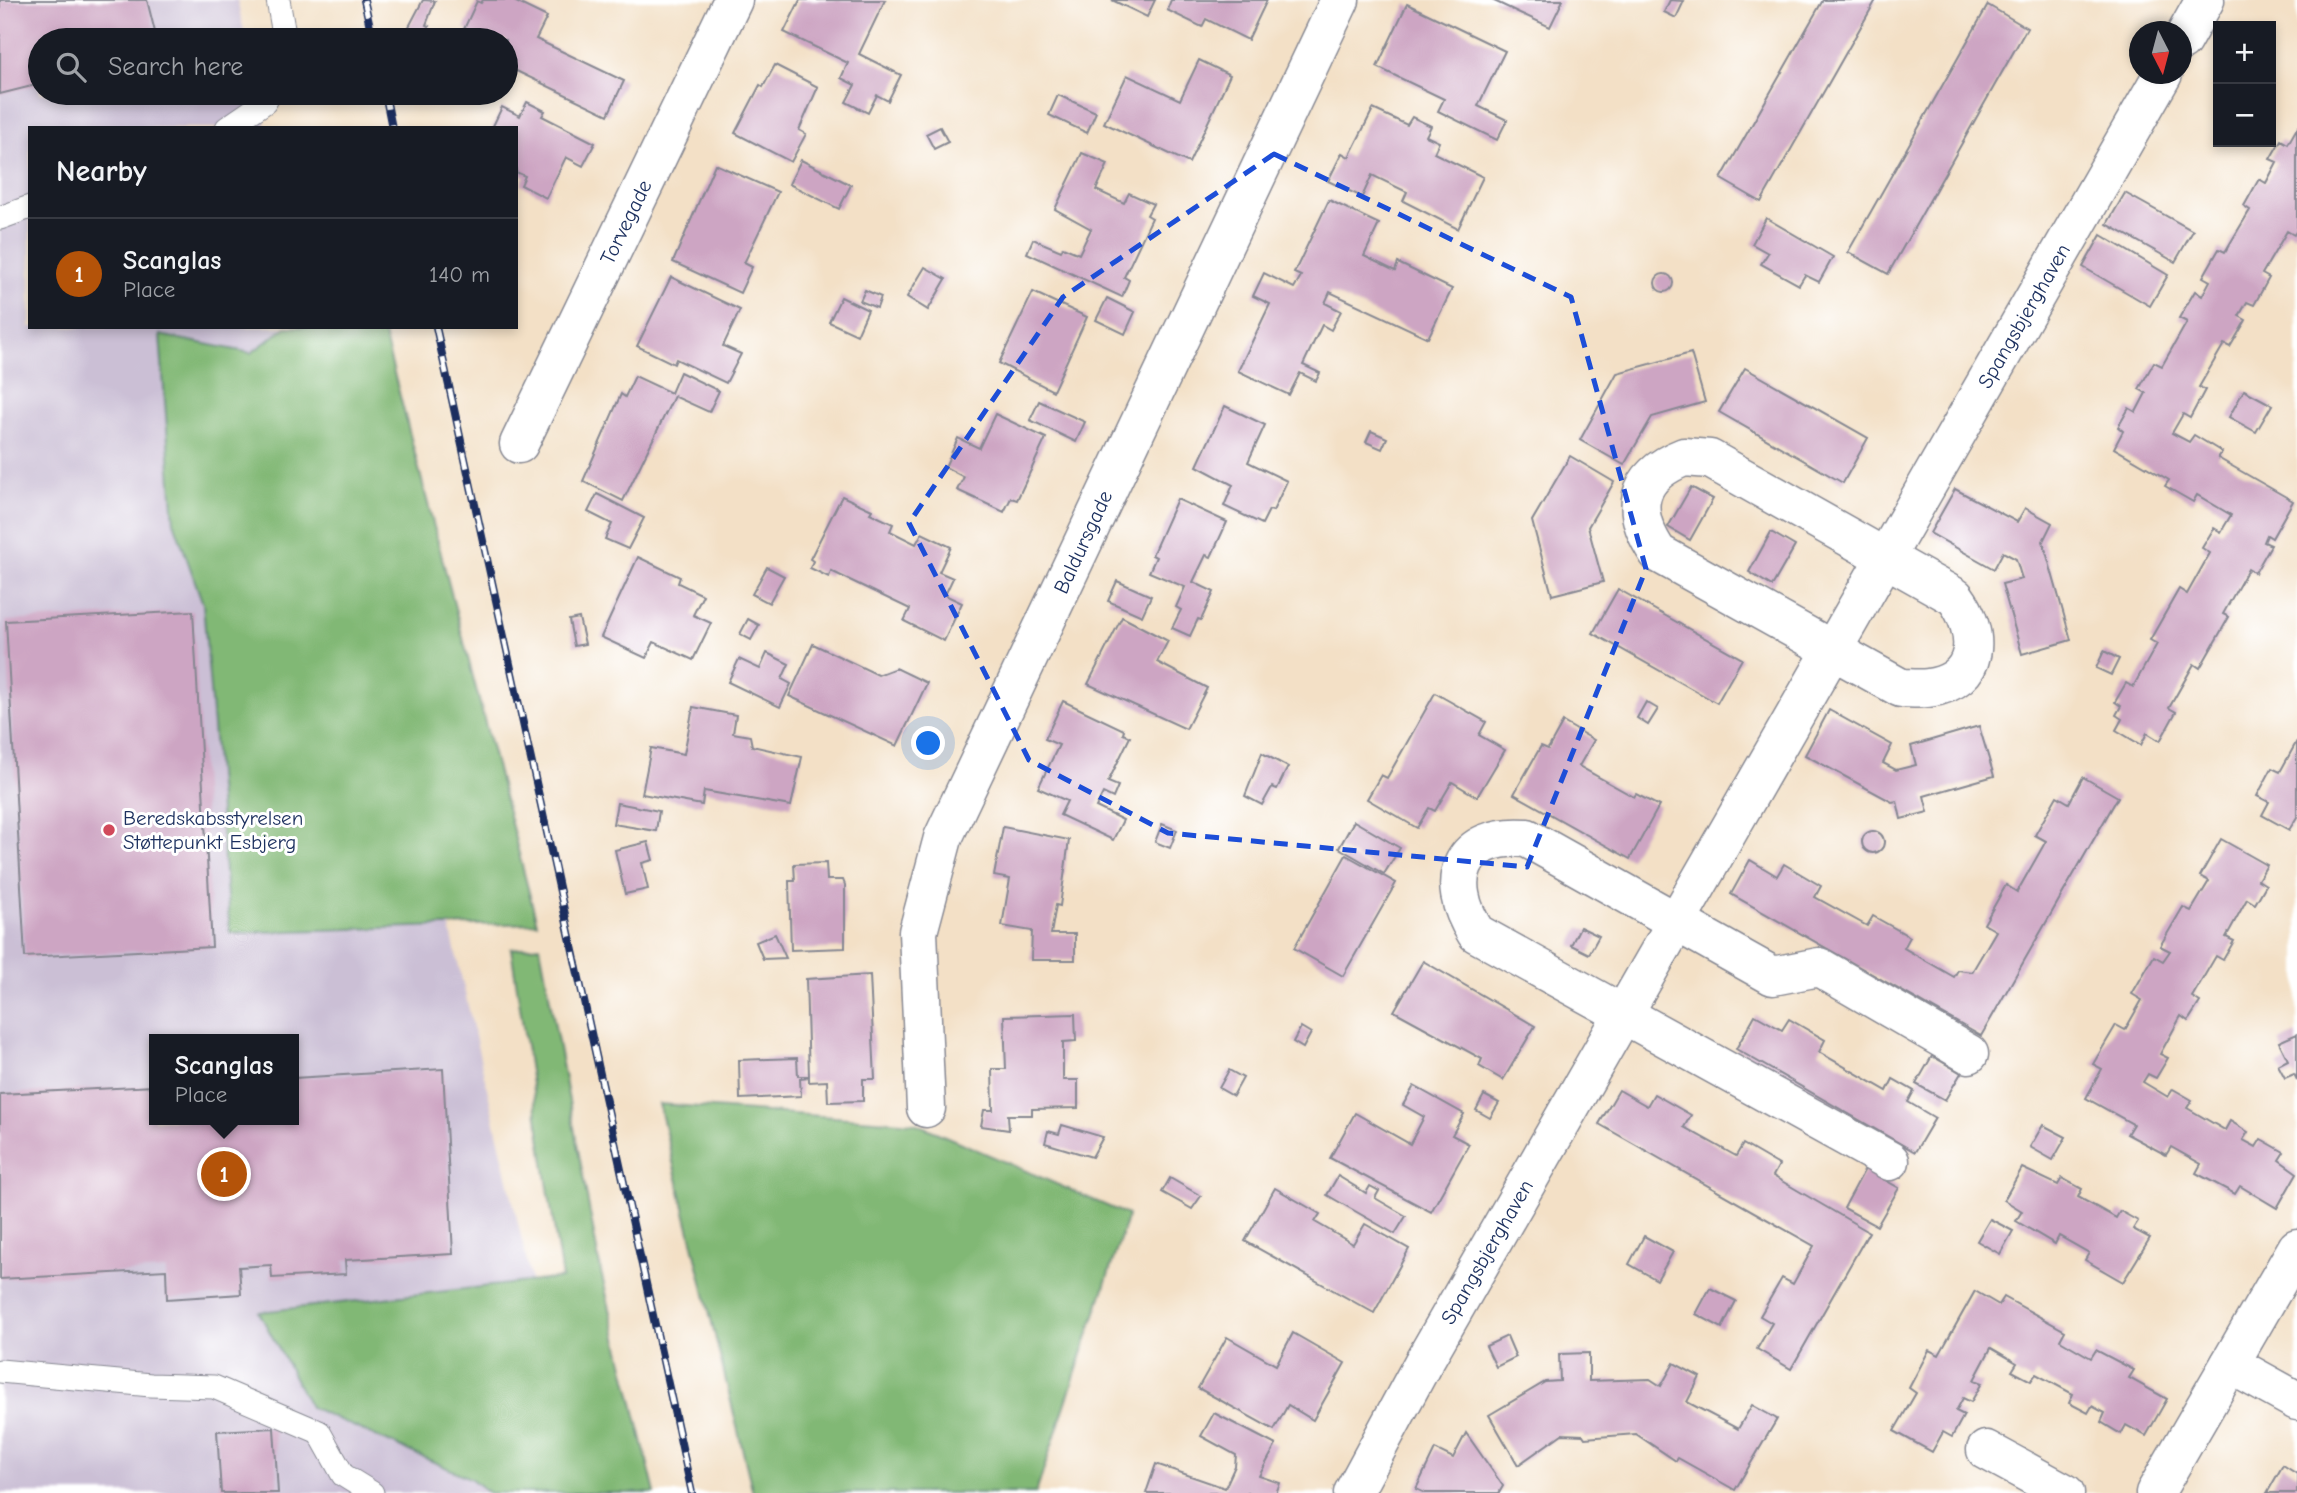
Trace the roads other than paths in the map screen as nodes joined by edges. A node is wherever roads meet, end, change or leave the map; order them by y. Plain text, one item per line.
1 (278, 0) edge
2 (733, 0) edge
3 (1340, 0) edge
4 (2205, 0) edge
5 (2192, 23) edge
6 (283, 28) edge
7 (2157, 84) edge
8 (261, 105) edge
9 (230, 126) edge
10 (28, 208) edge
11 (0, 218) edge
12 (519, 444) dead end
13 (1885, 558) junction
14 (1832, 650) junction
15 (1676, 922) junction
16 (1624, 1014) junction
17 (1969, 1054) dead end
18 (926, 1108) dead end
19 (1890, 1161) dead end
20 (2291, 1271) edge
21 (2230, 1363) junction
22 (0, 1371) edge
23 (2297, 1401) edge
24 (1986, 1450) dead end
25 (372, 1493) edge
26 (1353, 1493) edge
27 (2066, 1493) edge
28 (2155, 1493) edge

1 - 6 lane
2 - 12 street, Torvegade
3 - 18 street, Baldursgade
4 - 5 street
7 - 13 street, Spangsbjerghaven
8 - 9 lane
10 - 11 lane
13 - 14 street, Spangsbjerghaven
13 - 14 street
13 - 14 street
14 - 15 street, Spangsbjerghaven
15 - 16 street, Spangsbjerghaven
15 - 16 street
15 - 17 street
16 - 19 street
16 - 26 street, Spangsbjerghaven
20 - 21 street
21 - 23 street
21 - 28 street
22 - 25 lane
24 - 27 street

